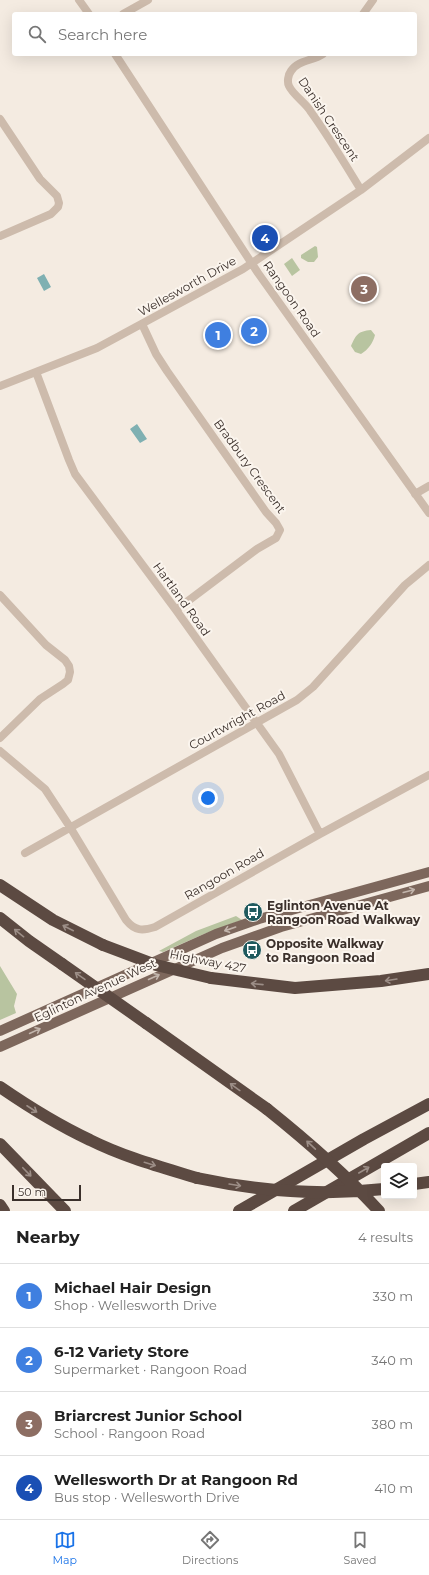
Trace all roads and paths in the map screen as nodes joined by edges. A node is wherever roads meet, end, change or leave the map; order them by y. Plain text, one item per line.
1 (79, 0) edge
2 (148, 0) edge
3 (373, 0) edge
4 (88, 12) edge
5 (127, 12) edge
6 (364, 12) edge
7 (117, 56) edge
8 (320, 56) edge
9 (0, 119) edge
10 (429, 138) edge
11 (361, 190) junction
12 (0, 236) edge
13 (251, 263) junction
14 (142, 324) junction
15 (36, 372) junction
16 (0, 386) edge
17 (429, 486) edge
18 (415, 494) junction
19 (429, 513) edge
20 (429, 565) edge
21 (0, 595) edge
22 (176, 610) junction
23 (256, 724) junction
24 (0, 738) edge
25 (0, 751) edge
26 (429, 775) edge
27 (70, 827) junction
28 (320, 834) junction
29 (25, 853) dead end
30 (429, 872) edge
31 (0, 886) edge
32 (429, 886) edge
33 (0, 918) edge
34 (429, 974) edge
35 (0, 1031) edge
36 (0, 1047) edge
37 (0, 1087) edge
38 (429, 1098) edge
39 (429, 1104) edge
40 (429, 1133) edge
41 (364, 1139) junction
42 (0, 1144) edge
43 (381, 1189) edge
44 (0, 1205) edge
45 (4, 1211) edge
46 (65, 1211) edge
47 (239, 1211) edge
48 (294, 1211) edge
49 (379, 1211) edge

1 - 4 street
2 - 5 street
3 - 6 street
7 - 13 street, Rangoon Road
8 - 11 street, Danish Crescent
9 - 12 street
10 - 11 street, Wellesworth Drive
11 - 13 street, Wellesworth Drive
13 - 14 street, Wellesworth Drive
13 - 18 street, Rangoon Road
14 - 15 street, Wellesworth Drive
14 - 22 street, Bradbury Crescent
15 - 16 street, Wellesworth Drive
15 - 22 street, Hartland Road
17 - 18 street
18 - 19 street, Rangoon Road
20 - 23 street, Courtwright Road
21 - 24 street
22 - 23 street, Hartland Road
23 - 27 street, Courtwright Road
23 - 28 street, Hartland Road
25 - 27 street, Rangoon Road
26 - 28 street, Rangoon Road
27 - 28 street, Rangoon Road
27 - 29 street, Courtwright Road
30 -> 35 main road, Eglinton Avenue West
34 -> 31 highway, Highway 427, bridge
36 -> 32 main road, Eglinton Avenue West
49 -> 33 highway, bridge
37 -> 43 highway, bridge
38 - 41 highway
39 - 41 highway
48 -> 40 highway
41 - 47 highway
42 -> 46 highway
44 - 45 highway

